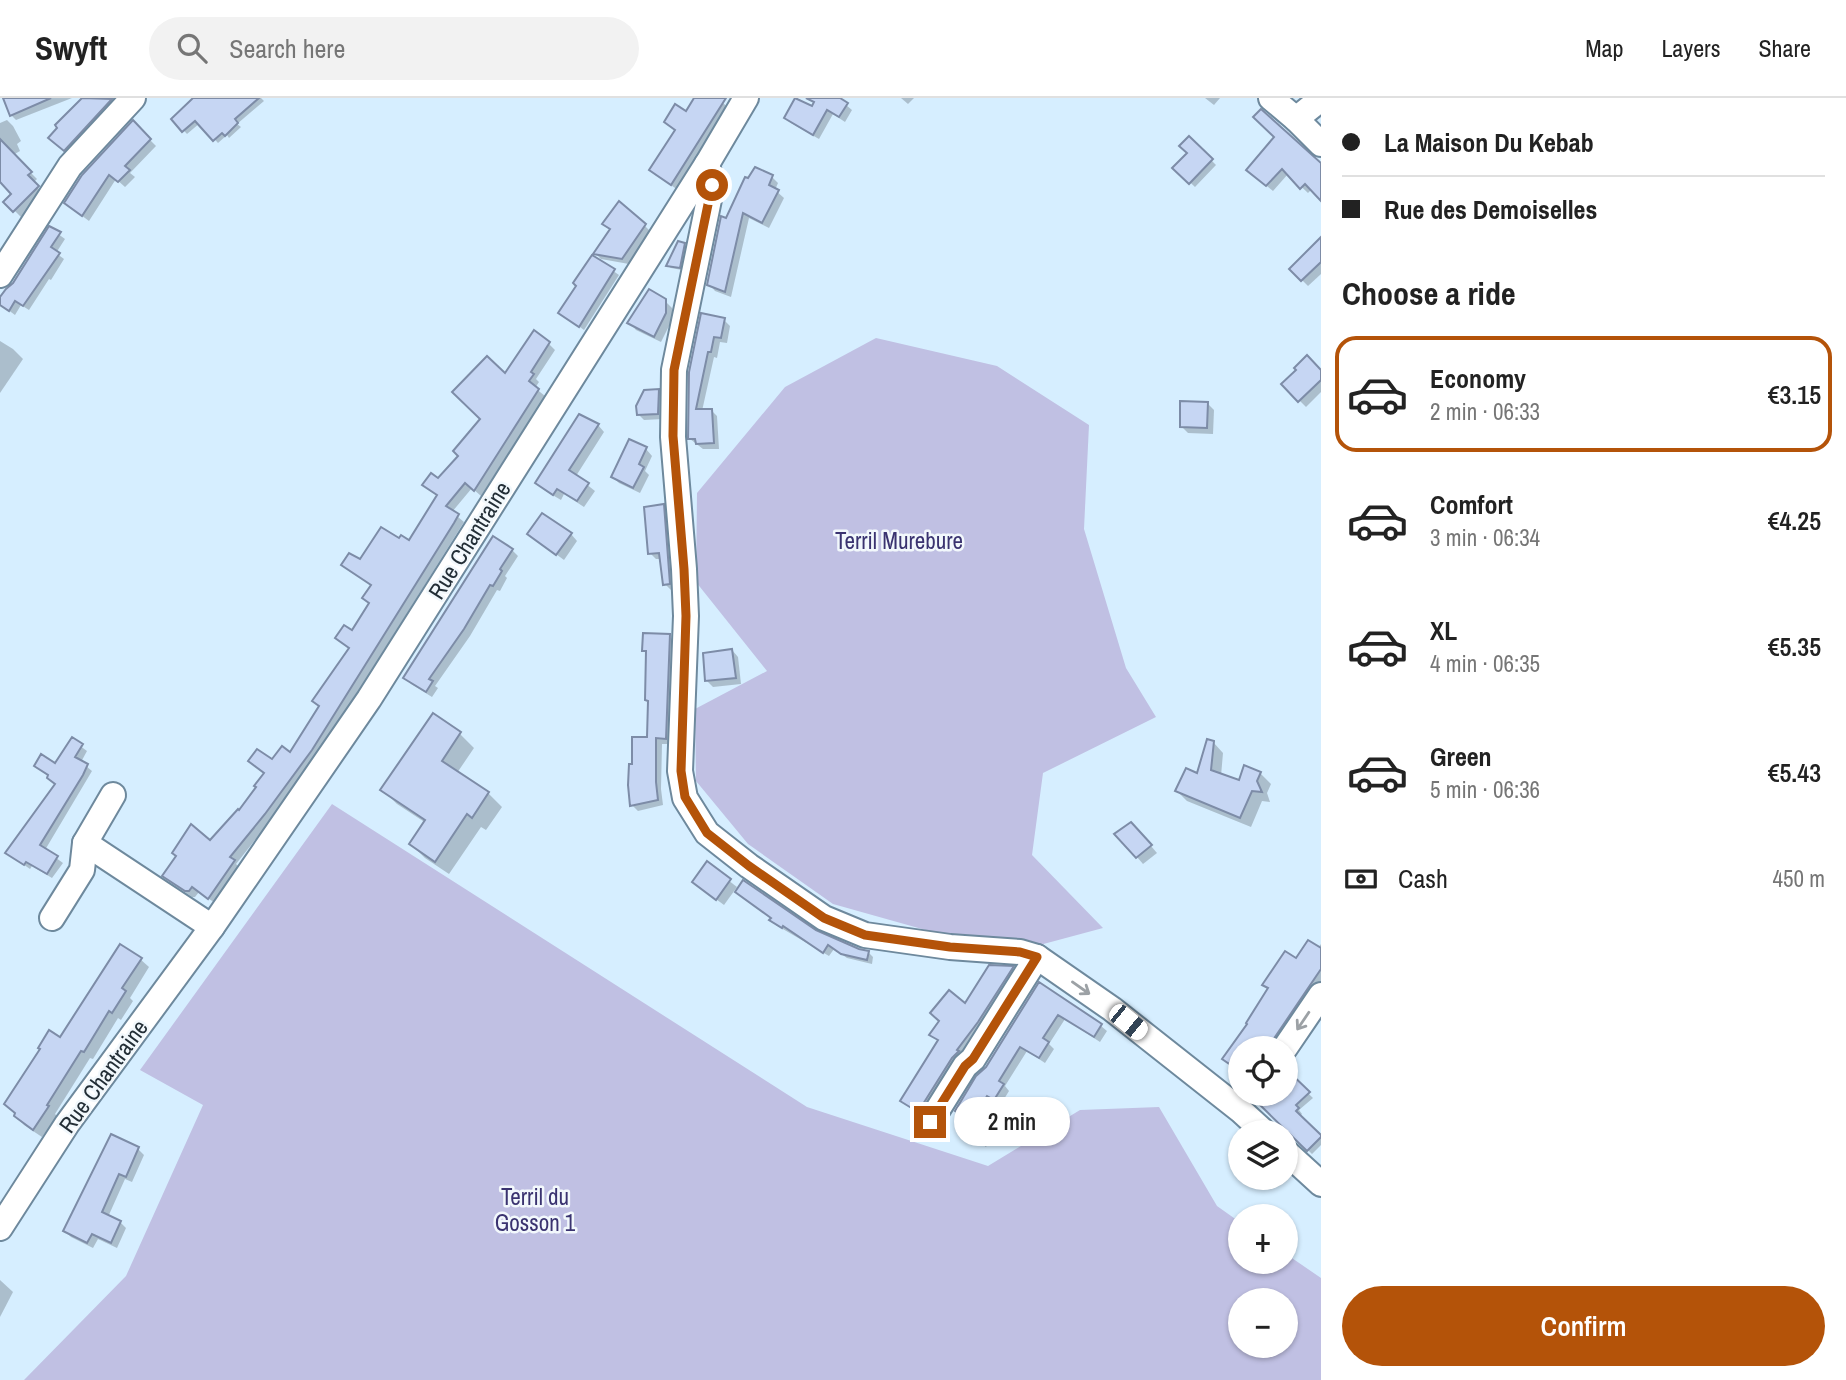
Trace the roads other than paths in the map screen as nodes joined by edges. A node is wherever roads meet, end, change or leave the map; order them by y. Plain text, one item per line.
1 (133, 98) edge
2 (746, 98) edge
3 (1271, 98) edge
4 (1321, 99) edge
5 (1296, 119) junction
6 (1321, 144) edge
7 (712, 155) junction
8 (0, 275) edge
9 (113, 795) dead end
10 (85, 843) junction
11 (52, 918) dead end
12 (212, 927) junction
13 (1037, 957) junction
14 (1321, 995) edge
15 (1293, 1036) edge
16 (1228, 1089) edge
17 (930, 1122) dead end
18 (1298, 1163) edge
19 (1321, 1184) edge
20 (0, 1228) edge

1 - 8 street
2 - 7 street, Rue Chantraine
3 - 5 street
4 - 5 street
5 - 6 street
7 - 12 street, Rue Chantraine
7 - 13 street
9 - 10 street
10 - 11 street
10 - 12 street
12 - 20 street, Rue Chantraine
13 -> 16 street
13 - 17 street
14 -> 15 street
18 - 19 street

